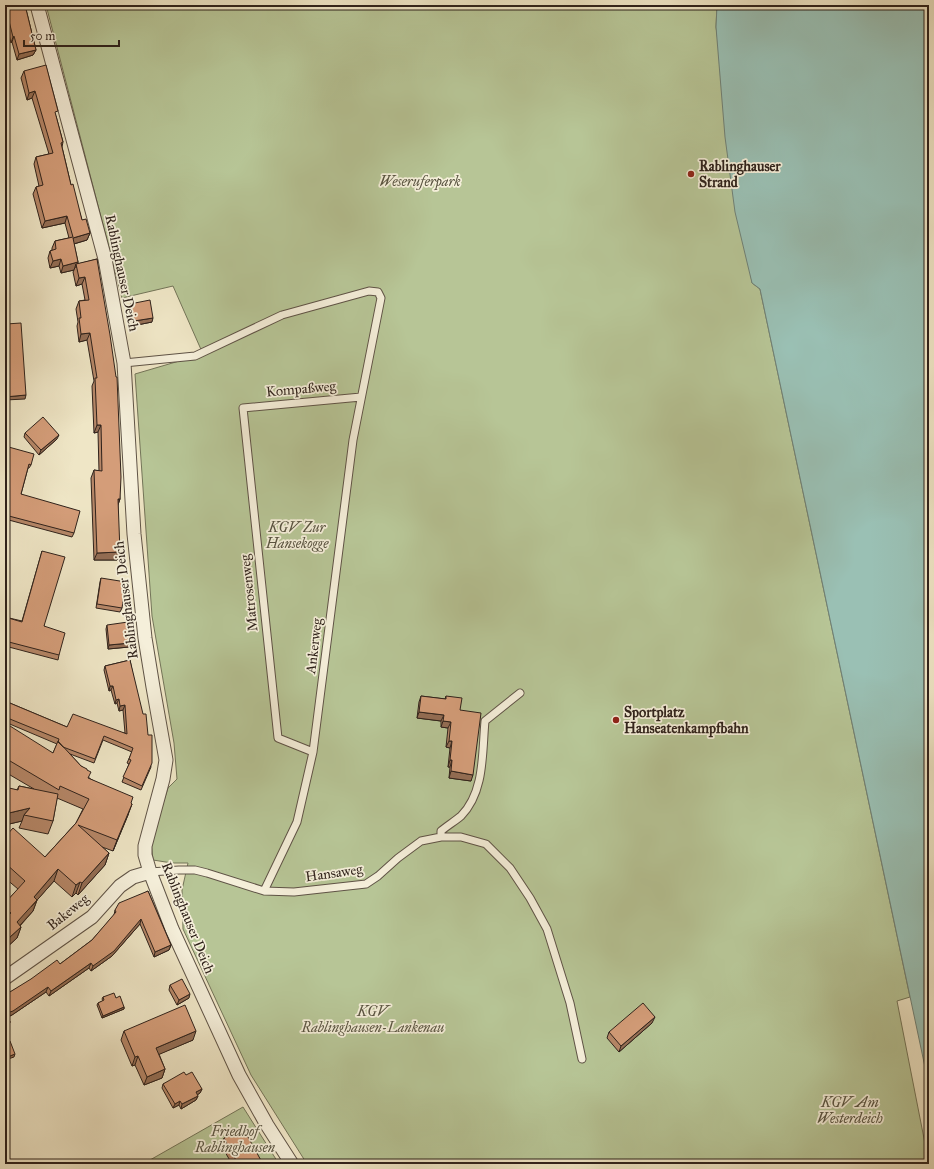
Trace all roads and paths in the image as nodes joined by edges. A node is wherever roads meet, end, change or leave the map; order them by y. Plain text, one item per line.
1 (37, 5) edge
2 (124, 364) junction
3 (361, 397) junction
4 (243, 408) joint
5 (520, 693) dead end
6 (313, 752) junction
7 (441, 837) junction
8 (150, 872) junction
9 (264, 891) junction
10 (5, 978) edge
11 (582, 1059) dead end
12 (292, 1164) edge

1 - 2 street, Rablinghauser Deich
2 - 3 lane, Ankerweg
2 - 8 street, Rablinghauser Deich
3 - 4 lane, Kompaßweg
3 - 6 lane, Ankerweg
4 - 6 lane, Matrosenweg
5 - 7 lane
6 - 9 lane, Ankerweg
7 - 9 lane, Hansaweg
7 - 11 lane, Hansaweg
8 - 9 lane, Hansaweg
8 - 10 street, Bakeweg
8 - 12 street, Rablinghauser Deich

